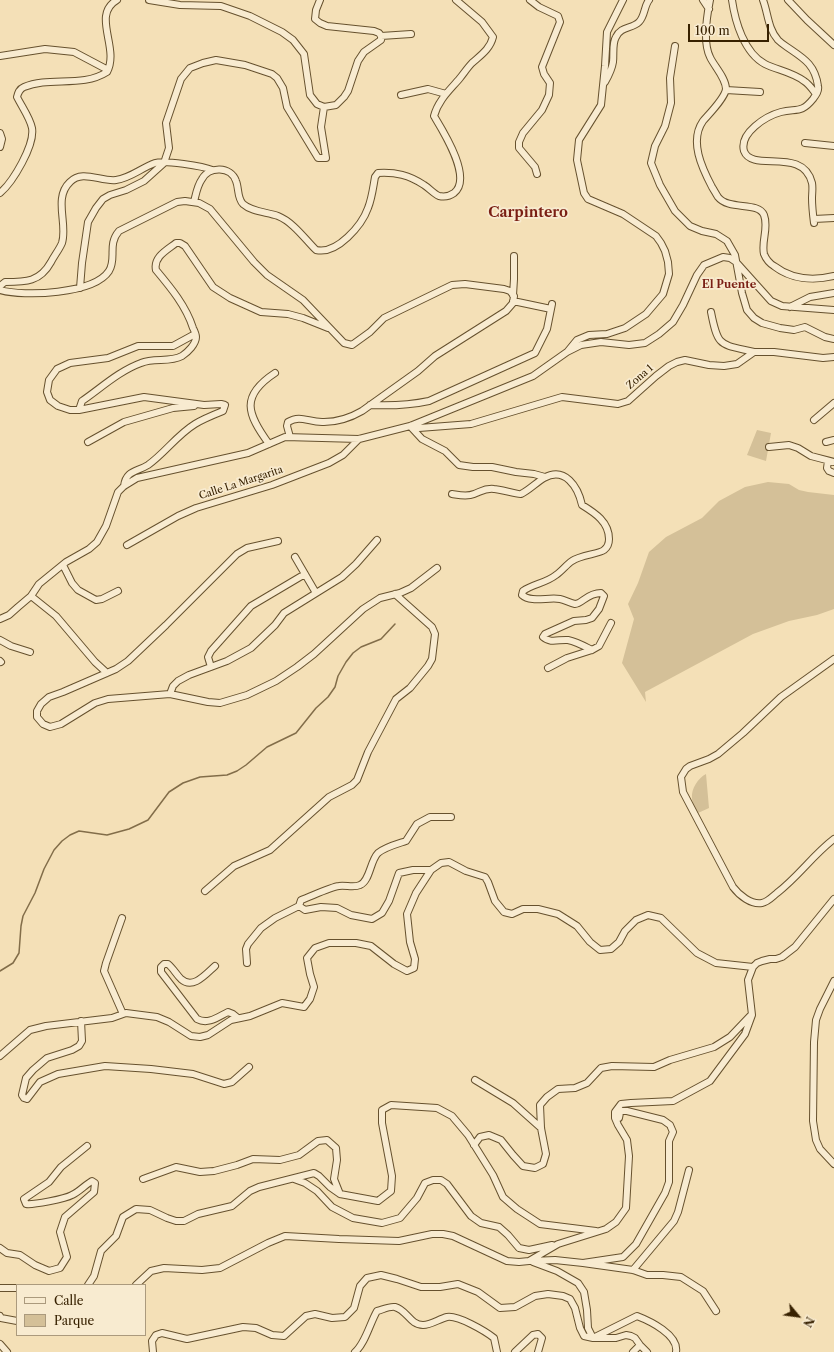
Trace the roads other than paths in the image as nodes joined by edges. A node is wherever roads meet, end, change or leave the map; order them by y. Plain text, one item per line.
1 (117, 0) edge
2 (149, 0) edge
3 (320, 0) edge
4 (456, 0) edge
5 (530, 0) edge
6 (623, 0) edge
7 (649, 0) edge
8 (703, 0) edge
9 (710, 0) edge
10 (732, 0) edge
11 (763, 0) edge
12 (788, 0) edge
13 (709, 10) junction
14 (411, 34) dead end
15 (381, 36) junction
16 (834, 45) edge
17 (675, 46) dead end
18 (0, 56) edge
19 (108, 70) junction
20 (603, 85) junction
21 (726, 90) junction
22 (760, 92) dead end
23 (446, 94) junction
24 (816, 94) junction
25 (401, 95) dead end
26 (324, 108) junction
27 (0, 133) edge
28 (804, 143) dead end
29 (834, 146) edge
30 (0, 147) edge
31 (164, 163) junction
32 (212, 170) junction
33 (537, 174) dead end
34 (0, 193) edge
35 (194, 202) junction
36 (834, 218) edge
37 (514, 256) dead end
38 (736, 262) junction
39 (834, 276) edge
40 (0, 286) edge
41 (80, 288) junction
42 (0, 290) edge
43 (834, 293) edge
44 (513, 298) junction
45 (790, 307) junction
46 (834, 310) edge
47 (711, 312) dead end
48 (329, 328) junction
49 (196, 334) junction
50 (834, 339) edge
51 (567, 352) junction
52 (754, 352) junction
53 (834, 357) edge
54 (275, 373) dead end
55 (834, 404) edge
56 (204, 405) junction
57 (370, 405) junction
58 (79, 410) junction
59 (814, 420) dead end
60 (410, 426) junction
61 (290, 437) junction
62 (359, 439) junction
63 (834, 440) edge
64 (88, 442) dead end
65 (826, 442) dead end
66 (269, 444) junction
67 (769, 447) dead end
68 (831, 462) edge
69 (834, 473) edge
70 (545, 477) junction
71 (124, 486) junction
72 (452, 494) dead end
73 (377, 540) dead end
74 (278, 541) dead end
75 (127, 545) dead end
76 (295, 557) dead end
77 (63, 565) junction
78 (437, 568) dead end
79 (305, 574) junction
80 (118, 591) dead end
81 (316, 593) junction
82 (395, 594) junction
83 (31, 596) junction
84 (0, 619) edge
85 (611, 624) dead end
86 (0, 640) edge
87 (592, 650) junction
88 (30, 652) dead end
89 (834, 659) edge
90 (211, 667) junction
91 (548, 668) dead end
92 (107, 673) junction
93 (170, 694) junction
94 (451, 818) dead end
95 (834, 840) edge
96 (431, 870) junction
97 (205, 891) dead end
98 (834, 898) edge
99 (299, 906) junction
100 (122, 918) dead end
101 (247, 963) dead end
102 (216, 966) dead end
103 (753, 967) junction
104 (834, 981) edge
105 (123, 1014) junction
106 (752, 1015) junction
107 (238, 1018) junction
108 (81, 1021) junction
109 (0, 1056) edge
110 (249, 1067) dead end
111 (475, 1080) dead end
112 (619, 1118) dead end
113 (541, 1128) junction
114 (474, 1145) junction
115 (88, 1146) dead end
116 (834, 1164) edge
117 (689, 1170) dead end
118 (294, 1179) junction
119 (143, 1180) dead end
120 (340, 1194) junction
121 (598, 1231) junction
122 (558, 1244) junction
123 (0, 1248) edge
124 (530, 1261) junction
125 (583, 1263) junction
126 (633, 1270) junction
127 (89, 1284) edge
128 (137, 1284) edge
129 (0, 1288) edge
130 (16, 1288) edge
131 (716, 1312) dead end
132 (0, 1319) edge
133 (16, 1321) edge
134 (594, 1338) junction
135 (0, 1344) edge
136 (640, 1345) junction
137 (7, 1352) edge
138 (153, 1352) edge
139 (355, 1352) edge
140 (497, 1352) edge
141 (515, 1352) edge
142 (538, 1352) edge
143 (633, 1352) edge
144 (647, 1352) edge
145 (676, 1352) edge

1 - 19 street
2 - 26 street
3 - 15 street
4 - 23 street
5 - 33 street
6 - 20 street
7 - 20 street
8 - 13 street
9 - 13 street
10 - 24 street
11 - 24 street
12 - 16 street
13 - 21 street
14 - 15 street
15 - 26 street
17 - 38 street
18 - 19 street
19 - 34 street
20 - 51 street
21 - 22 street
21 - 39 street
23 - 25 street
23 - 32 street
24 - 36 street
26 - 31 street
27 - 30 street
28 - 29 street
31 - 32 street
31 - 40 street
31 - 41 street
32 - 35 street
35 - 41 street
35 - 48 street
37 - 44 street
38 - 45 street
38 - 50 street
38 - 51 street
41 - 42 street
43 - 45 street
44 - 48 street
44 - 57 street
44 - 57 street
45 - 46 street
47 - 52 street
48 - 49 street
49 - 58 street
49 - 58 street
51 - 60 street
52 - 53 street
52 - 60 street, Zona 1
54 - 66 street
55 - 59 street
56 - 58 street
56 - 64 street
56 - 71 street
57 - 61 street
60 - 62 street
60 - 70 street
61 - 62 street
61 - 66 street
62 - 75 street, Calle La Margarita
63 - 65 street
66 - 71 street
67 - 68 street
68 - 69 street
70 - 72 street
70 - 87 street
71 - 77 street
73 - 81 street
74 - 92 street
76 - 79 street
77 - 80 street
77 - 83 street
78 - 82 street
79 - 81 street
79 - 90 street
81 - 90 street
82 - 93 street
82 - 97 street
83 - 84 street
83 - 92 street
85 - 87 street
86 - 88 street
87 - 91 street
89 - 95 street
90 - 93 street
92 - 93 street
94 - 99 street
96 - 99 street
96 - 103 street
96 - 107 street
98 - 103 street
99 - 101 street
100 - 105 street
102 - 107 street
103 - 106 street
104 - 116 street
105 - 107 street
105 - 108 street
106 - 113 street
106 - 121 street
108 - 109 street
108 - 110 street
111 - 113 street
112 - 125 street
113 - 114 street
114 - 120 street
114 - 121 street
115 - 123 street
117 - 126 street
118 - 120 street
118 - 122 street
118 - 127 street
119 - 120 street
121 - 122 street
122 - 124 street
124 - 125 street
124 - 128 street
124 - 134 street
125 - 126 street
126 - 131 street
129 - 130 street
132 - 133 street
134 - 136 street
134 - 138 street
134 - 145 street
135 - 137 street
136 - 143 street
136 - 144 street
139 - 140 street
141 - 142 street

